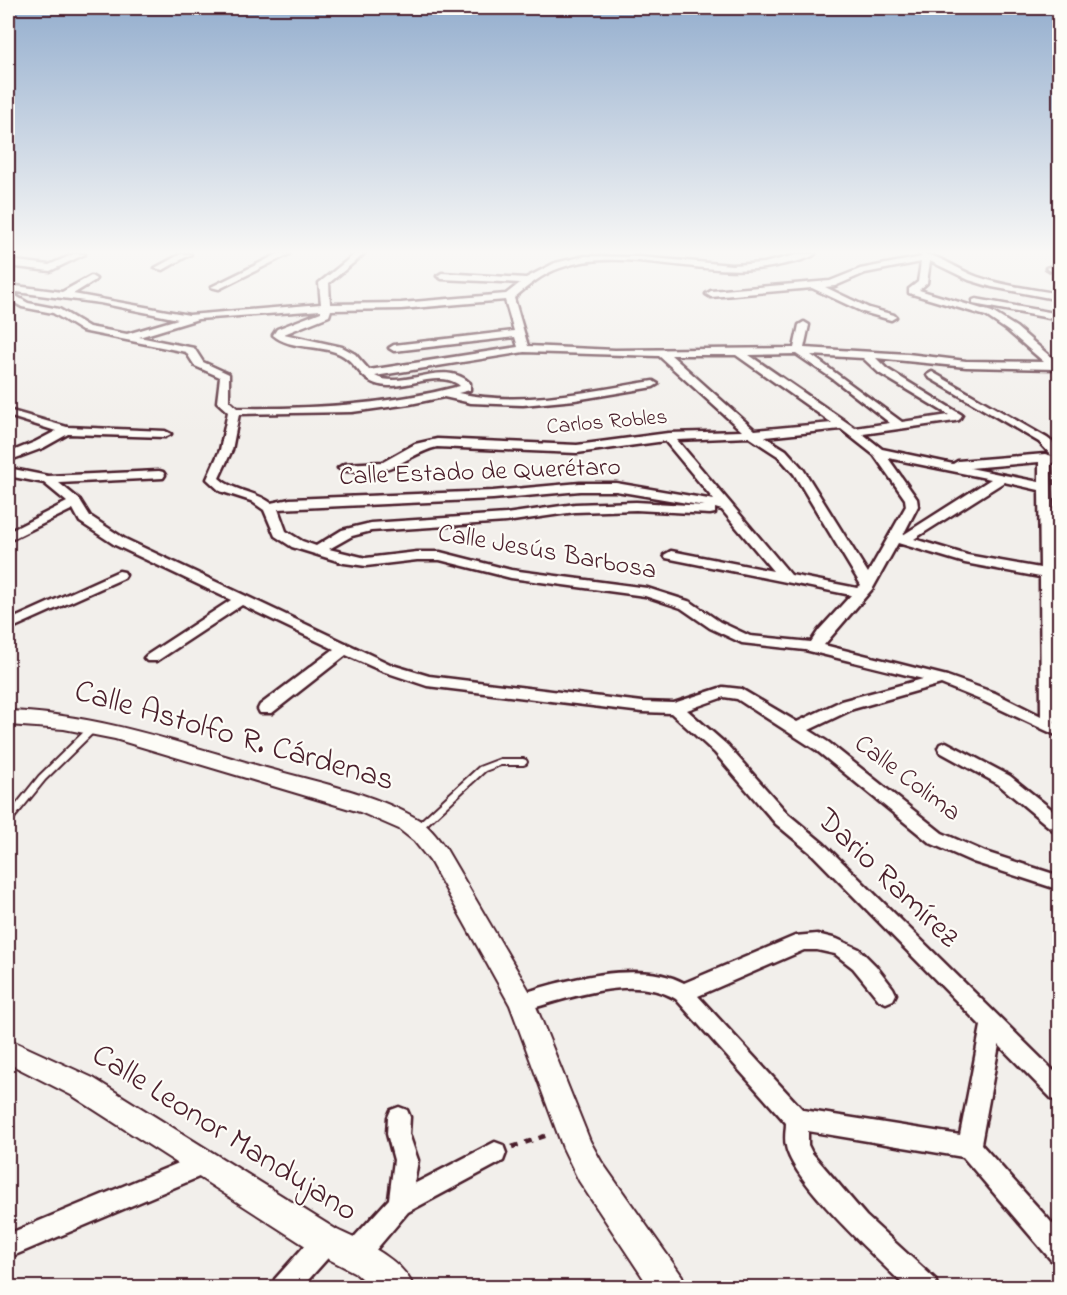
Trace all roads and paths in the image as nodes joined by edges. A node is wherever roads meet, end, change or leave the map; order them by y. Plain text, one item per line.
1 (62, 314) edge
2 (169, 314) edge
3 (233, 314) edge
4 (325, 314) edge
5 (515, 314) edge
6 (882, 314) edge
7 (990, 314) edge
8 (891, 317) dead end
9 (188, 318) junction
10 (804, 325) dead end
11 (521, 333) junction
12 (131, 336) junction
13 (394, 348) dead end
14 (524, 349) junction
15 (738, 351) junction
16 (798, 351) junction
17 (661, 352) junction
18 (866, 355) junction
19 (1055, 366) edge
20 (365, 374) junction
21 (932, 375) dead end
22 (653, 384) dead end
23 (445, 394) junction
24 (234, 411) junction
25 (8, 413) edge
26 (842, 424) junction
27 (898, 424) junction
28 (66, 430) junction
29 (853, 432) junction
30 (165, 434) dead end
31 (752, 434) junction
32 (668, 437) junction
33 (878, 452) junction
34 (8, 457) edge
35 (1055, 460) edge
36 (940, 466) junction
37 (344, 468) dead end
38 (8, 472) edge
39 (159, 476) dead end
40 (1000, 479) junction
41 (48, 480) junction
42 (1045, 487) junction
43 (75, 503) junction
44 (269, 507) junction
45 (730, 510) junction
46 (8, 537) edge
47 (898, 539) junction
48 (318, 550) junction
49 (671, 555) dead end
50 (119, 575) dead end
51 (1053, 575) edge
52 (786, 578) junction
53 (864, 589) junction
54 (240, 600) junction
55 (8, 626) edge
56 (815, 647) junction
57 (344, 648) junction
58 (152, 658) dead end
59 (942, 679) junction
60 (675, 708) junction
61 (266, 709) dead end
62 (8, 718) edge
63 (1051, 718) edge
64 (95, 726) junction
65 (796, 729) junction
66 (1059, 732) edge
67 (946, 748) dead end
68 (523, 762) dead end
69 (8, 820) edge
70 (1059, 826) edge
71 (415, 830) junction
72 (1059, 883) edge
73 (683, 993) junction
74 (886, 994) dead end
75 (522, 1002) junction
76 (992, 1024) junction
77 (8, 1051) edge
78 (1059, 1092) edge
79 (399, 1117) dead end
80 (797, 1119) junction
81 (570, 1129) junction
82 (969, 1147) junction
83 (495, 1153) joint
84 (205, 1163) junction
85 (400, 1203) junction
86 (327, 1241) junction
87 (8, 1246) edge
88 (1059, 1251) edge
89 (354, 1256) junction
90 (284, 1287) edge
91 (398, 1287) edge
92 (670, 1287) edge
93 (926, 1287) edge

1 - 12 street
2 - 9 street
3 - 9 street
4 - 20 street
5 - 11 street
6 - 8 street
7 - 19 street
9 - 12 street
10 - 16 street
11 - 13 street
11 - 14 street
12 - 24 street
14 - 17 street
14 - 20 street
15 - 16 street
15 - 17 street
15 - 26 street
16 - 18 street
16 - 27 street
17 - 31 street
18 - 19 street
18 - 27 street
20 - 23 street
21 - 35 street
22 - 23 street, Carlos Robles
23 - 24 street
24 - 44 street
25 - 28 street
26 - 29 street
26 - 31 street, Carlos Robles
27 - 29 street
28 - 30 street
28 - 34 street
29 - 33 street
31 - 32 street, Carlos Robles
31 - 53 street
32 - 37 street, Carlos Robles
32 - 45 street
33 - 36 street
33 - 47 street
35 - 36 street
35 - 42 street
36 - 40 street
38 - 41 street
39 - 41 street
40 - 42 street
40 - 47 street
41 - 43 street, Calle Colima
42 - 51 street
43 - 46 street
43 - 54 street, Calle Colima
44 - 45 street, Calle Estado de Querétaro
44 - 48 street, Calle Jesús Barbosa
45 - 48 street
45 - 52 street
47 - 51 street
47 - 53 street
48 - 56 street, Calle Jesús Barbosa
49 - 52 street
50 - 55 street
51 - 63 street
52 - 53 street
53 - 56 street
54 - 57 street, Calle Colima
54 - 58 street
56 - 59 street, Calle Jesús Barbosa
57 - 60 street, Calle Colima
57 - 61 street
59 - 63 street, Calle Jesús Barbosa
59 - 65 street
60 - 65 street, Calle Colima
60 - 76 street, Dario Ramírez
62 - 64 street, Calle Astolfo R. Cárdenas
63 - 66 street, Calle Jesús Barbosa
64 - 69 lane
64 - 71 street, Calle Astolfo R. Cárdenas
65 - 72 street, Calle Colima
67 - 70 street
68 - 71 lane
71 - 75 street, Calle Astolfo R. Cárdenas
73 - 74 street
73 - 75 street
73 - 80 street
75 - 81 street, Calle Astolfo R. Cárdenas
76 - 78 street, Dario Ramírez
76 - 82 street
77 - 84 street, Calle Leonor Mandujano
79 - 85 street
80 - 82 street
80 - 93 street
81 - 83 path
81 - 92 street, Calle Astolfo R. Cárdenas
82 - 88 street
83 - 85 street
84 - 86 street, Calle Leonor Mandujano
84 - 87 street
85 - 89 street
86 - 89 street, Calle Leonor Mandujano
86 - 90 street
89 - 91 street, Calle Leonor Mandujano

